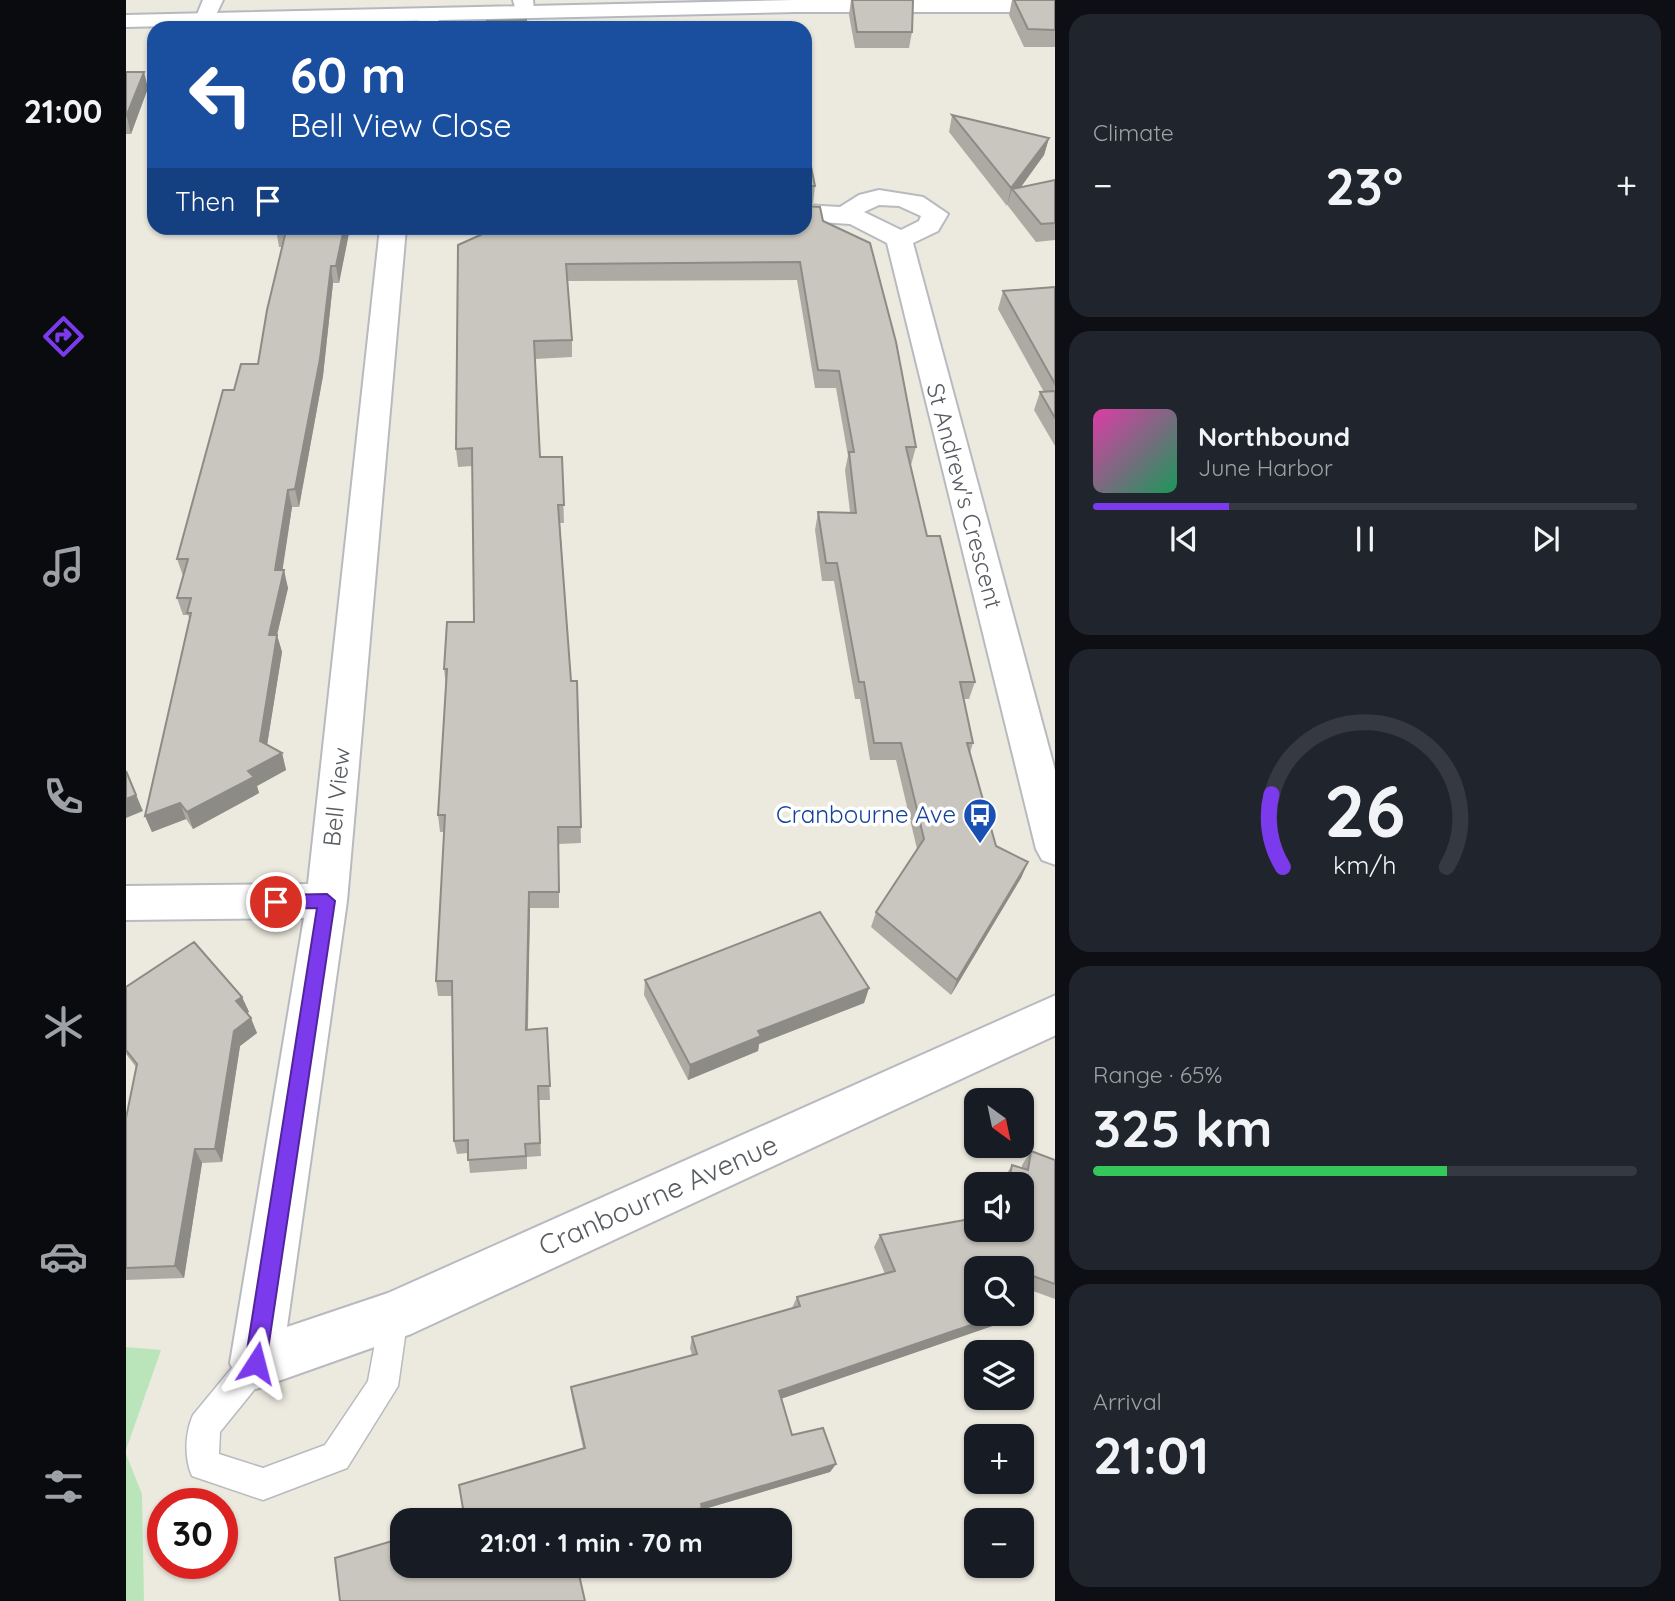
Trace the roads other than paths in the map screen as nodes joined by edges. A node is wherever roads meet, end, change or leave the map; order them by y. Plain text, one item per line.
1 (796, 3) edge
2 (980, 3) edge
3 (523, 5) edge
4 (1055, 6) edge
5 (209, 9) edge
6 (126, 20) edge
7 (428, 21) edge
8 (812, 213) edge
9 (848, 213) junction
10 (392, 235) edge
11 (899, 240) junction
12 (1055, 849) edge
13 (327, 901) junction
14 (126, 903) edge
15 (1055, 1014) edge
16 (393, 1315) junction
17 (256, 1363) junction

1 - 2 street
1 - 3 street
2 - 4 street
3 - 7 street
5 - 6 street
5 - 7 street
8 - 9 street
9 - 11 street
9 - 11 street
10 - 13 street, Bell View
11 - 12 street, St Andrew's Crescent
13 - 14 street
13 - 17 street, Bell View
15 - 16 street, Cranbourne Avenue
16 - 17 street, Cranbourne Avenue
16 - 17 lane

